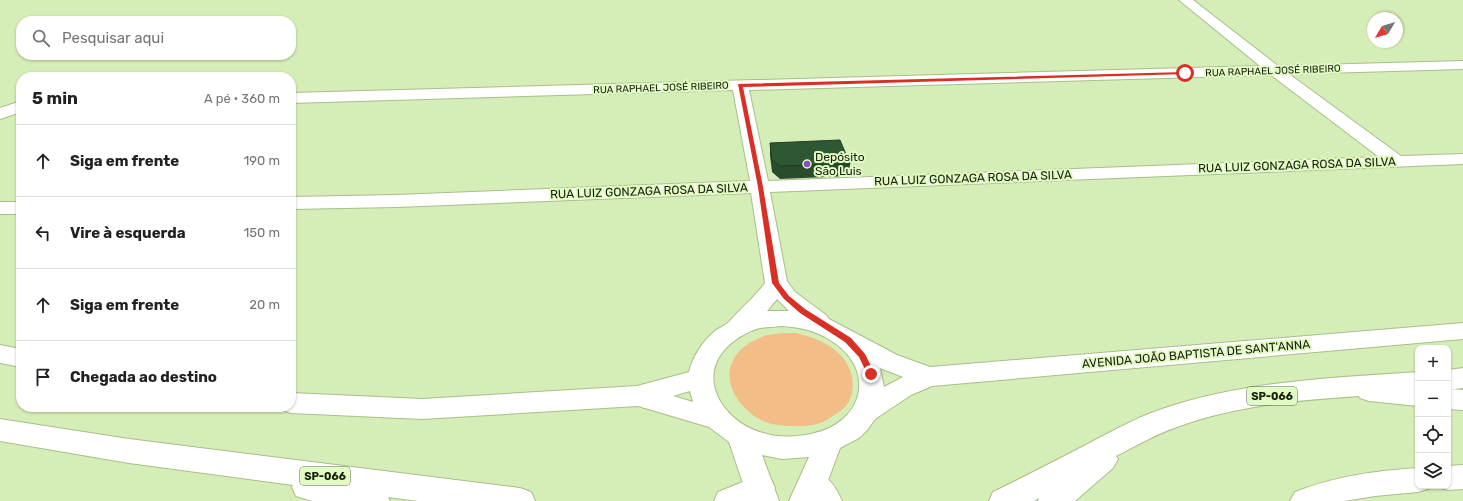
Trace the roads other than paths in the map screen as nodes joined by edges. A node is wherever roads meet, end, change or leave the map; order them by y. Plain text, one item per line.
1 (1185, 0) edge
2 (1463, 65) edge
3 (1275, 71) junction
4 (740, 85) junction
5 (296, 98) edge
6 (16, 108) edge
7 (0, 114) edge
8 (1463, 159) edge
9 (1396, 161) junction
10 (760, 187) junction
11 (296, 203) edge
12 (0, 208) edge
13 (16, 208) edge
14 (776, 283) junction
15 (735, 328) junction
16 (1463, 331) edge
17 (838, 334) junction
18 (0, 354) edge
19 (16, 357) edge
20 (929, 377) junction
21 (1463, 378) edge
22 (700, 379) junction
23 (1451, 380) edge
24 (1415, 382) edge
25 (1341, 388) junction
26 (637, 396) junction
27 (1415, 396) edge
28 (1451, 399) edge
29 (1463, 400) edge
30 (296, 403) edge
31 (865, 412) junction
32 (718, 419) junction
33 (0, 430) edge
34 (1131, 435) junction
35 (741, 436) junction
36 (829, 441) junction
37 (129, 451) junction
38 (1463, 477) edge
39 (1451, 478) edge
40 (1415, 480) edge
41 (762, 494) edge
42 (815, 495) edge
43 (375, 501) edge
44 (520, 501) edge
45 (729, 501) edge
46 (1004, 501) edge
47 (1053, 501) edge
48 (1306, 501) edge

1 - 3 street
2 - 3 street, RUA RAPHAEL JOSÉ RIBEIRO
3 - 4 street, RUA RAPHAEL JOSÉ RIBEIRO
3 - 9 street
4 - 5 street, RUA RAPHAEL JOSÉ RIBEIRO
4 - 10 street
6 - 7 street
8 - 9 street, RUA LUIZ GONZAGA ROSA DA SILVA
9 - 10 street, RUA LUIZ GONZAGA ROSA DA SILVA
10 - 11 street, RUA LUIZ GONZAGA ROSA DA SILVA
10 - 14 street
12 - 13 street
14 - 15 street
14 - 17 street
15 - 17 street
15 - 22 street
16 - 20 street, AVENIDA JOÃO BAPTISTA DE SANT'ANNA
17 - 20 street, AVENIDA JOÃO BAPTISTA DE SANT'ANNA
17 - 31 street
18 - 19 street
20 - 31 street, AVENIDA JOÃO BAPTISTA DE SANT'ANNA
21 - 23 main road
22 - 26 street
22 - 32 street
24 - 25 main road, SP-066
25 - 27 street
25 - 34 main road, SP-066
26 - 30 street
26 - 32 street
28 - 29 street
31 - 36 street
32 - 35 street
33 - 37 main road, SP-066
34 - 46 main road, SP-066
34 - 47 main road, SP-066
35 - 36 street
35 - 41 street
36 - 42 street
37 - 43 main road, SP-066
37 - 44 main road, SP-066
38 - 39 street
40 - 48 street
41 - 45 main road

